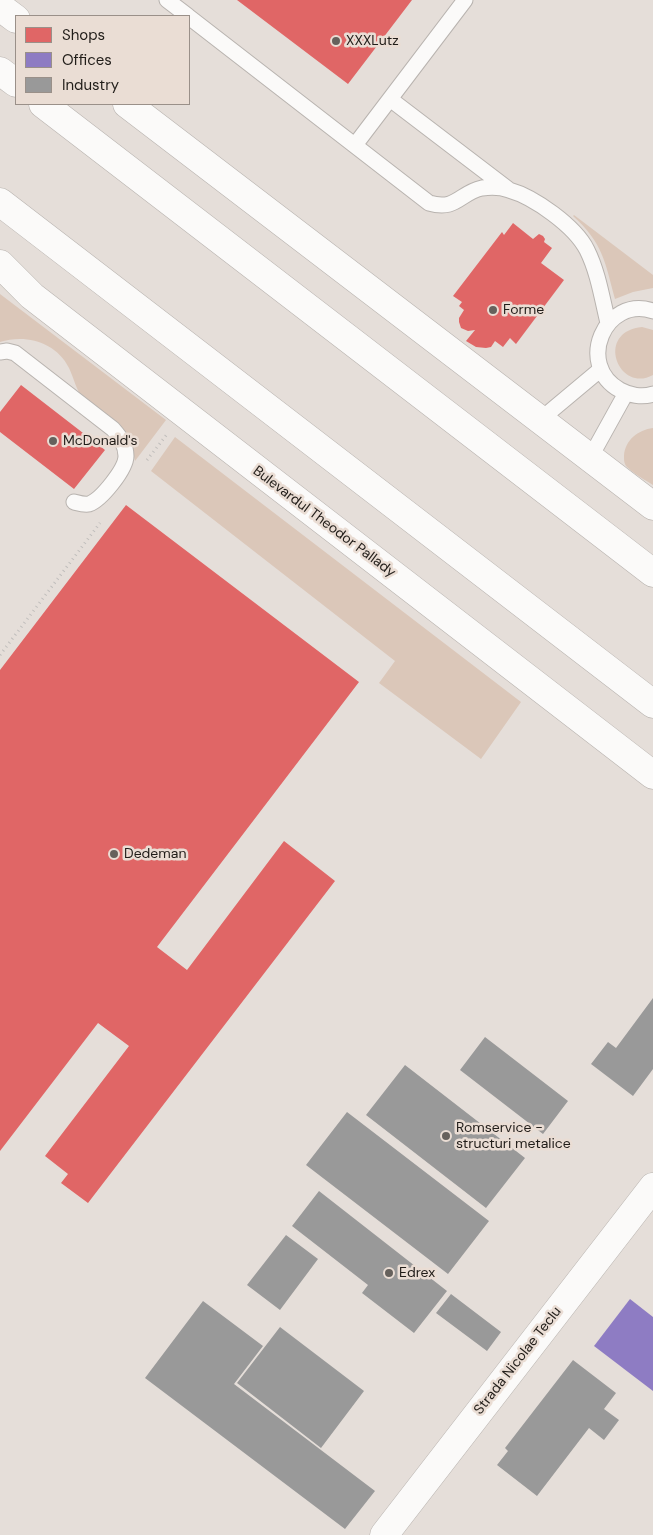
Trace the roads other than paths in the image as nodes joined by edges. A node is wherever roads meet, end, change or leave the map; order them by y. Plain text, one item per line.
1 (167, 0) edge
2 (466, 0) edge
3 (0, 7) edge
4 (186, 15) edge
5 (15, 18) edge
6 (190, 19) edge
7 (0, 71) edge
8 (15, 82) edge
9 (390, 99) junction
10 (44, 105) edge
11 (128, 105) edge
12 (355, 145) junction
13 (508, 189) junction
14 (0, 202) edge
15 (0, 264) edge
16 (653, 311) edge
17 (608, 323) junction
18 (0, 352) edge
19 (601, 369) junction
20 (626, 393) junction
21 (653, 394) edge
22 (540, 420) junction
23 (590, 458) junction
24 (74, 502) dead end
25 (653, 506) edge
26 (653, 573) edge
27 (653, 704) edge
28 (653, 775) edge
29 (653, 1187) edge
30 (384, 1535) edge

1 - 4 lane
2 - 9 lane
3 - 5 street
6 - 12 lane
7 - 8 street
9 - 12 lane
9 - 13 lane
10 - 26 street
11 - 22 street
12 - 13 lane
13 - 17 lane
14 - 27 street
15 - 28 street, Bulevardul Theodor Pallady
16 - 17 lane
17 - 19 lane
18 - 24 lane
19 - 20 lane
19 - 22 lane
20 - 21 lane
20 - 23 lane
22 - 23 street
23 - 25 street
29 - 30 street, Strada Nicolae Teclu

